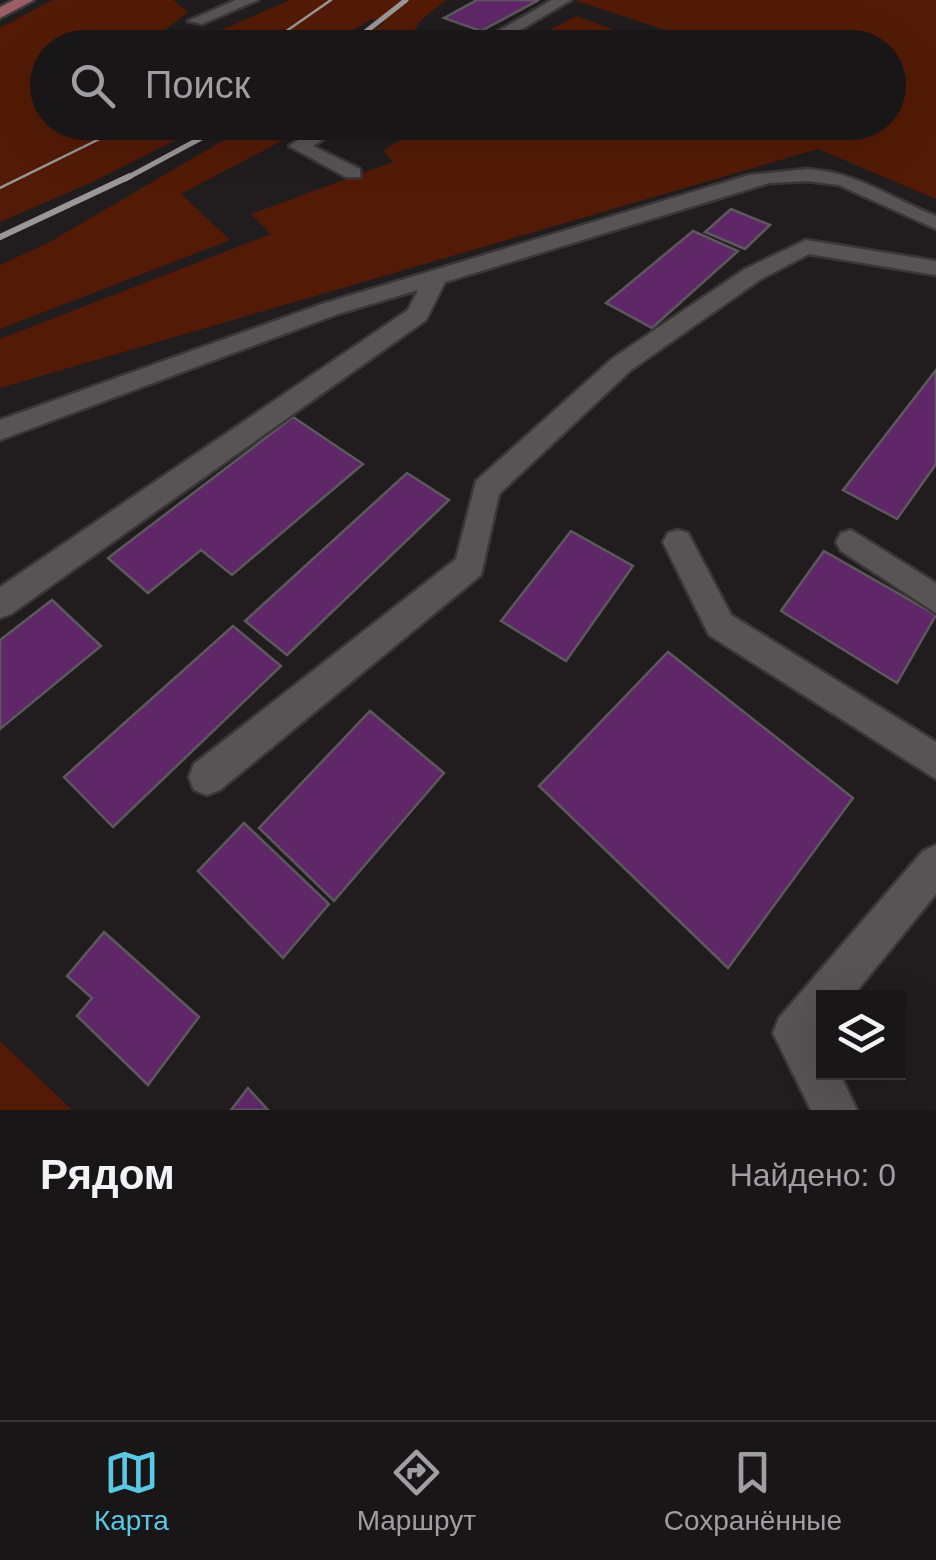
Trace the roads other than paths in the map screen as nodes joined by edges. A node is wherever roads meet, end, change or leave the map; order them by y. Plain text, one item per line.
1 (26, 0) edge
2 (250, 0) edge
3 (562, 0) edge
4 (0, 12) edge
5 (196, 21) dead end
6 (508, 30) edge
7 (310, 140) edge
8 (353, 173) dead end
9 (936, 223) edge
10 (936, 268) edge
11 (436, 276) junction
12 (0, 430) edge
13 (678, 542) dead end
14 (851, 542) dead end
15 (936, 600) edge
16 (0, 604) edge
17 (936, 762) edge
18 (208, 778) dead end
19 (936, 864) edge
20 (831, 990) edge
21 (816, 1007) edge
22 (816, 1074) edge
23 (819, 1080) edge
24 (835, 1110) edge

1 - 4 main road
2 - 5 street
3 - 6 street
7 - 8 street
9 - 11 street
10 - 18 street
11 - 12 street
11 - 16 street
13 - 17 street
14 - 15 street
19 - 20 street
21 - 22 street
23 - 24 street

